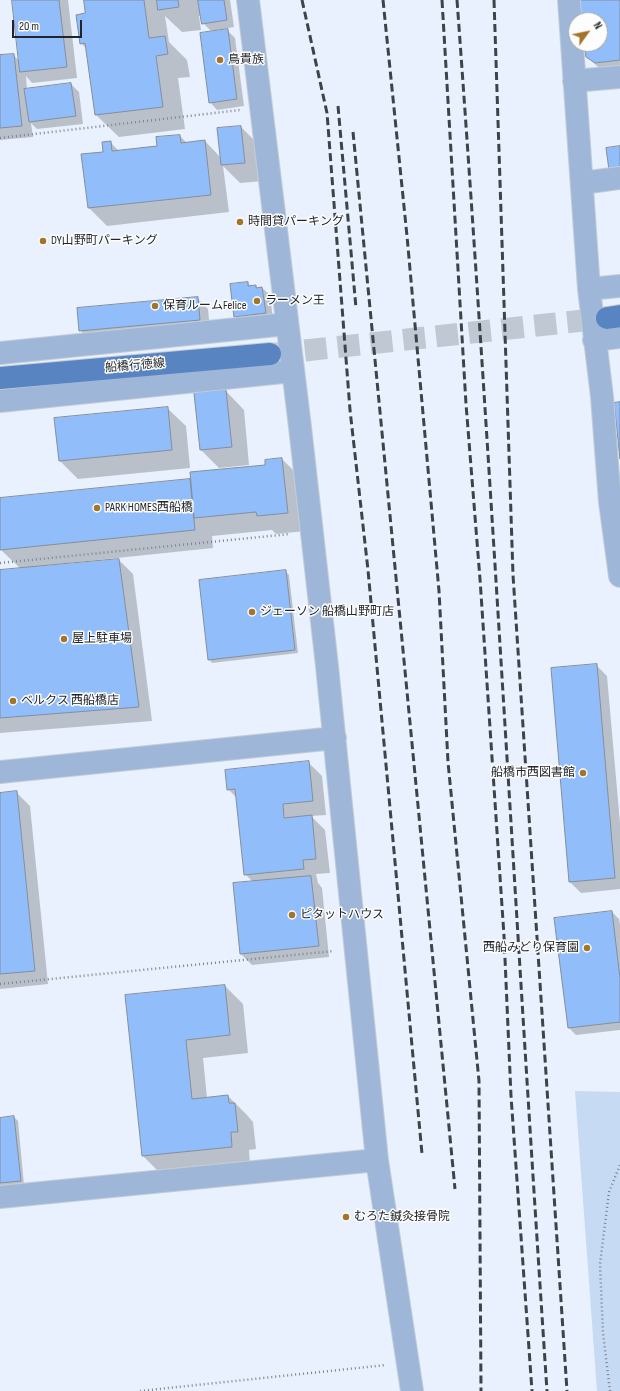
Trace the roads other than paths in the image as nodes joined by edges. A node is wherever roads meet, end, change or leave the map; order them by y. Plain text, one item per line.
1 (248, 0) edge
2 (569, 0) edge
3 (620, 77) edge
4 (574, 81) junction
5 (620, 178) edge
6 (582, 183) junction
7 (620, 286) edge
8 (589, 289) junction
9 (287, 324) junction
10 (620, 337) edge
11 (594, 340) junction
12 (0, 353) edge
13 (270, 354) tunnel mouth
14 (293, 372) junction
15 (0, 378) edge
16 (611, 396) edge
17 (0, 400) edge
18 (615, 502) edge
19 (620, 576) edge
20 (335, 738) junction
21 (0, 772) edge
22 (377, 1160) junction
23 (0, 1198) edge
24 (412, 1391) edge

1 - 9 street
2 - 4 street
3 - 4 street
4 - 6 street
5 - 6 street
6 - 8 street
7 - 8 street
8 - 11 street
9 - 12 street
9 - 14 street
10 - 11 street
11 - 16 street
13 - 15 main road, 船橋行徳線
14 - 17 street
14 - 20 street
16 - 18 street
18 - 19 street
20 - 21 street
20 - 22 street
22 - 23 street
22 - 24 street

